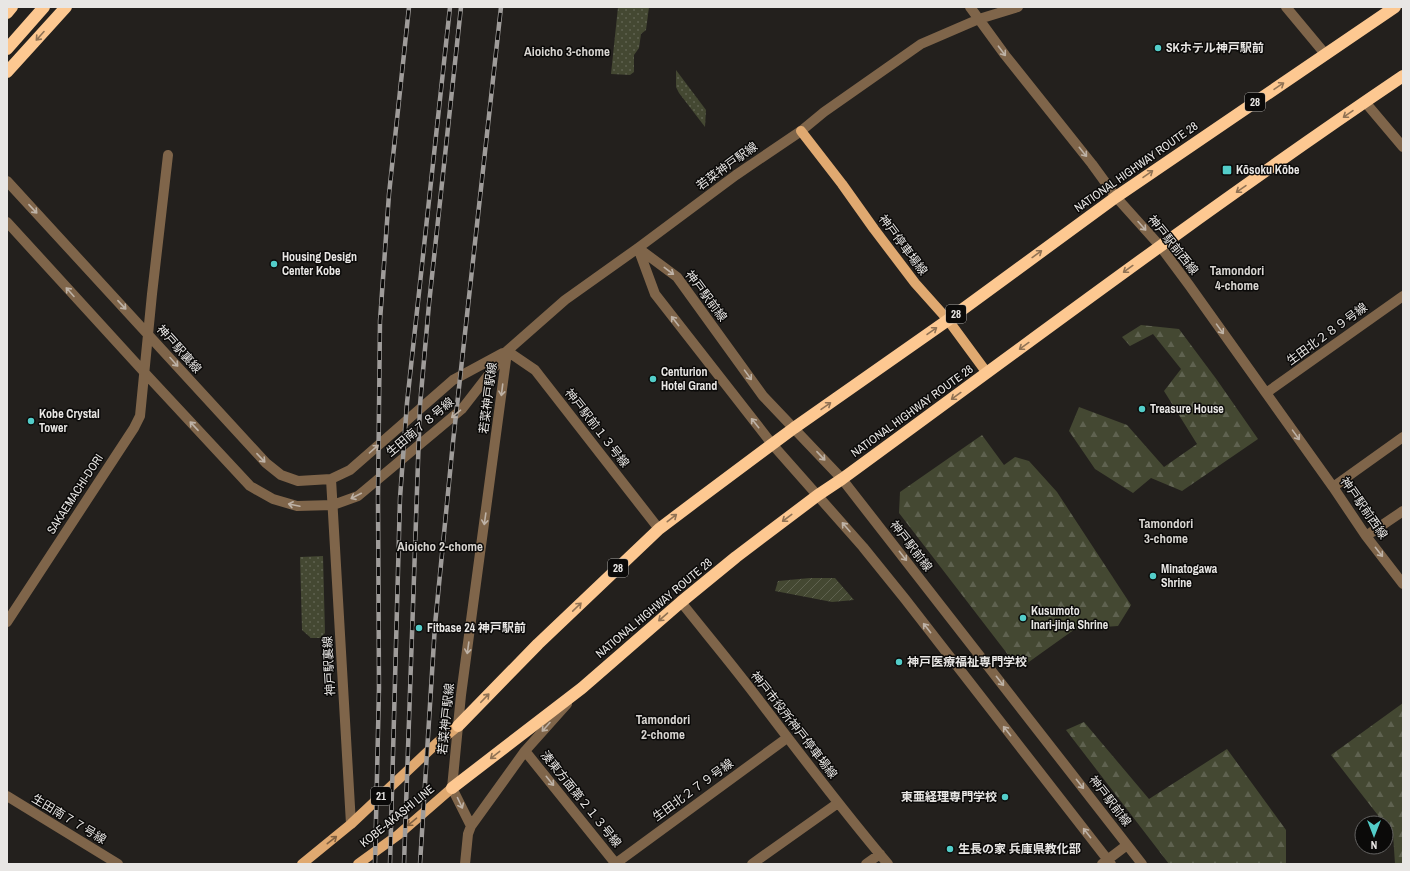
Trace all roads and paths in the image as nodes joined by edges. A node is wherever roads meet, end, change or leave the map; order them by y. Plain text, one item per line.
1 (12, 7) edge
2 (44, 7) edge
3 (66, 7) edge
4 (970, 7) edge
5 (1018, 7) edge
6 (1286, 7) edge
7 (1395, 7) edge
8 (7, 12) edge
9 (979, 20) junction
10 (7, 49) edge
11 (1326, 55) junction
12 (7, 72) edge
13 (1403, 76) edge
14 (1365, 102) junction
15 (801, 131) junction
16 (1403, 147) edge
17 (168, 155) dead end
18 (7, 181) edge
19 (1116, 197) junction
20 (7, 222) edge
21 (1160, 246) junction
22 (638, 248) junction
23 (1403, 296) edge
24 (948, 320) junction
25 (148, 333) junction
26 (507, 351) junction
27 (144, 372) junction
28 (987, 373) junction
29 (1266, 393) junction
30 (794, 428) junction
31 (1403, 436) edge
32 (772, 444) junction
33 (331, 479) junction
34 (842, 479) junction
35 (1333, 487) junction
36 (818, 495) junction
37 (333, 505) junction
38 (1403, 511) edge
39 (659, 529) junction
40 (1366, 536) junction
41 (1403, 584) edge
42 (681, 602) junction
43 (7, 622) edge
44 (582, 688) junction
45 (458, 726) junction
46 (787, 738) junction
47 (525, 750) junction
48 (452, 788) junction
49 (7, 796) edge
50 (838, 803) junction
51 (352, 824) junction
52 (471, 826) junction
53 (1127, 845) junction
54 (880, 854) junction
55 (1107, 863) edge
56 (118, 864) edge
57 (302, 864) edge
58 (358, 864) edge
59 (465, 864) edge
60 (615, 864) edge
61 (752, 864) edge
62 (866, 864) edge
63 (888, 864) edge
64 (1142, 864) edge

1 - 8 highway
2 - 10 highway
3 -> 12 highway
4 - 9 street, 神戸駅前西線
5 - 9 street
6 - 11 street
7 - 11 highway, NATIONAL HIGHWAY ROUTE 28 / 28
9 - 15 street, 若菜神戸駅線
9 -> 19 street, 神戸駅前西線
19 -> 11 highway, NATIONAL HIGHWAY ROUTE 28 / 28
13 - 14 highway, NATIONAL HIGHWAY ROUTE 28
14 - 16 street
14 -> 21 highway, NATIONAL HIGHWAY ROUTE 28
15 - 22 street, 若菜神戸駅線
15 - 24 main road, 神戸停車場線
17 - 25 street, SAKAEMACHI-DORI
18 -> 25 street, 神戸駅裏線
19 -> 21 street, 神戸駅前西線
24 -> 19 highway, NATIONAL HIGHWAY ROUTE 28 / 28
27 -> 20 street
21 -> 28 highway, NATIONAL HIGHWAY ROUTE 28
21 -> 29 street, 神戸駅前西線
22 - 26 street, 若菜神戸駅線
22 -> 30 street, 神戸駅前線
32 -> 22 street
23 - 29 street, 生田北２８９号線
24 - 28 main road, 神戸停車場線
30 -> 24 highway, NATIONAL HIGHWAY ROUTE 28 / 28
25 - 27 street, SAKAEMACHI-DORI
25 -> 33 street, 神戸駅裏線
33 -> 26 street, 生田南７８号線
26 -> 37 street, 生田南７８号線
26 - 39 street, 神戸駅前１３号線
26 -> 45 street, 若菜神戸駅線
37 -> 27 street
27 - 43 street, SAKAEMACHI-DORI
28 -> 34 highway, NATIONAL HIGHWAY ROUTE 28
29 -> 35 street, 神戸駅前西線
30 - 32 highway, NATIONAL HIGHWAY ROUTE 28 / 28
30 -> 34 street, 神戸駅前線
31 - 35 street
32 - 36 street
39 -> 32 highway, NATIONAL HIGHWAY ROUTE 28 / 28
33 - 37 street, 神戸駅裏線
34 - 36 highway, NATIONAL HIGHWAY ROUTE 28
34 -> 53 street, 神戸駅前線
35 - 40 street, 神戸駅前西線
36 -> 42 highway, NATIONAL HIGHWAY ROUTE 28
55 -> 36 street
37 - 51 street, 神戸駅裏線
38 - 40 street
45 -> 39 highway, NATIONAL HIGHWAY ROUTE 28 / 28
40 -> 41 street, 神戸駅前西線
42 -> 44 highway, NATIONAL HIGHWAY ROUTE 28
42 - 46 street, 神戸市役所神戸停車場線
44 -> 47 street
44 -> 48 highway, NATIONAL HIGHWAY ROUTE 28
45 - 48 street, 若菜神戸駅線
45 - 51 main road, KOBE-AKASHI LINE / 21
46 - 50 street, 神戸市役所神戸停車場線
46 - 60 street, 生田北２７９号線
47 - 52 street
47 -> 60 street, 湊東方面第２１３号線
48 -> 52 street
48 -> 58 main road, KOBE-AKASHI LINE
49 - 56 street, 生田南７７号線
50 - 54 street, 神戸市役所神戸停車場線
50 - 61 street
57 -> 51 main road, KOBE-AKASHI LINE / 21
52 - 59 street
53 - 55 street
53 - 64 street, 神戸駅前線
54 - 62 street
54 - 63 street, 神戸市役所神戸停車場線

